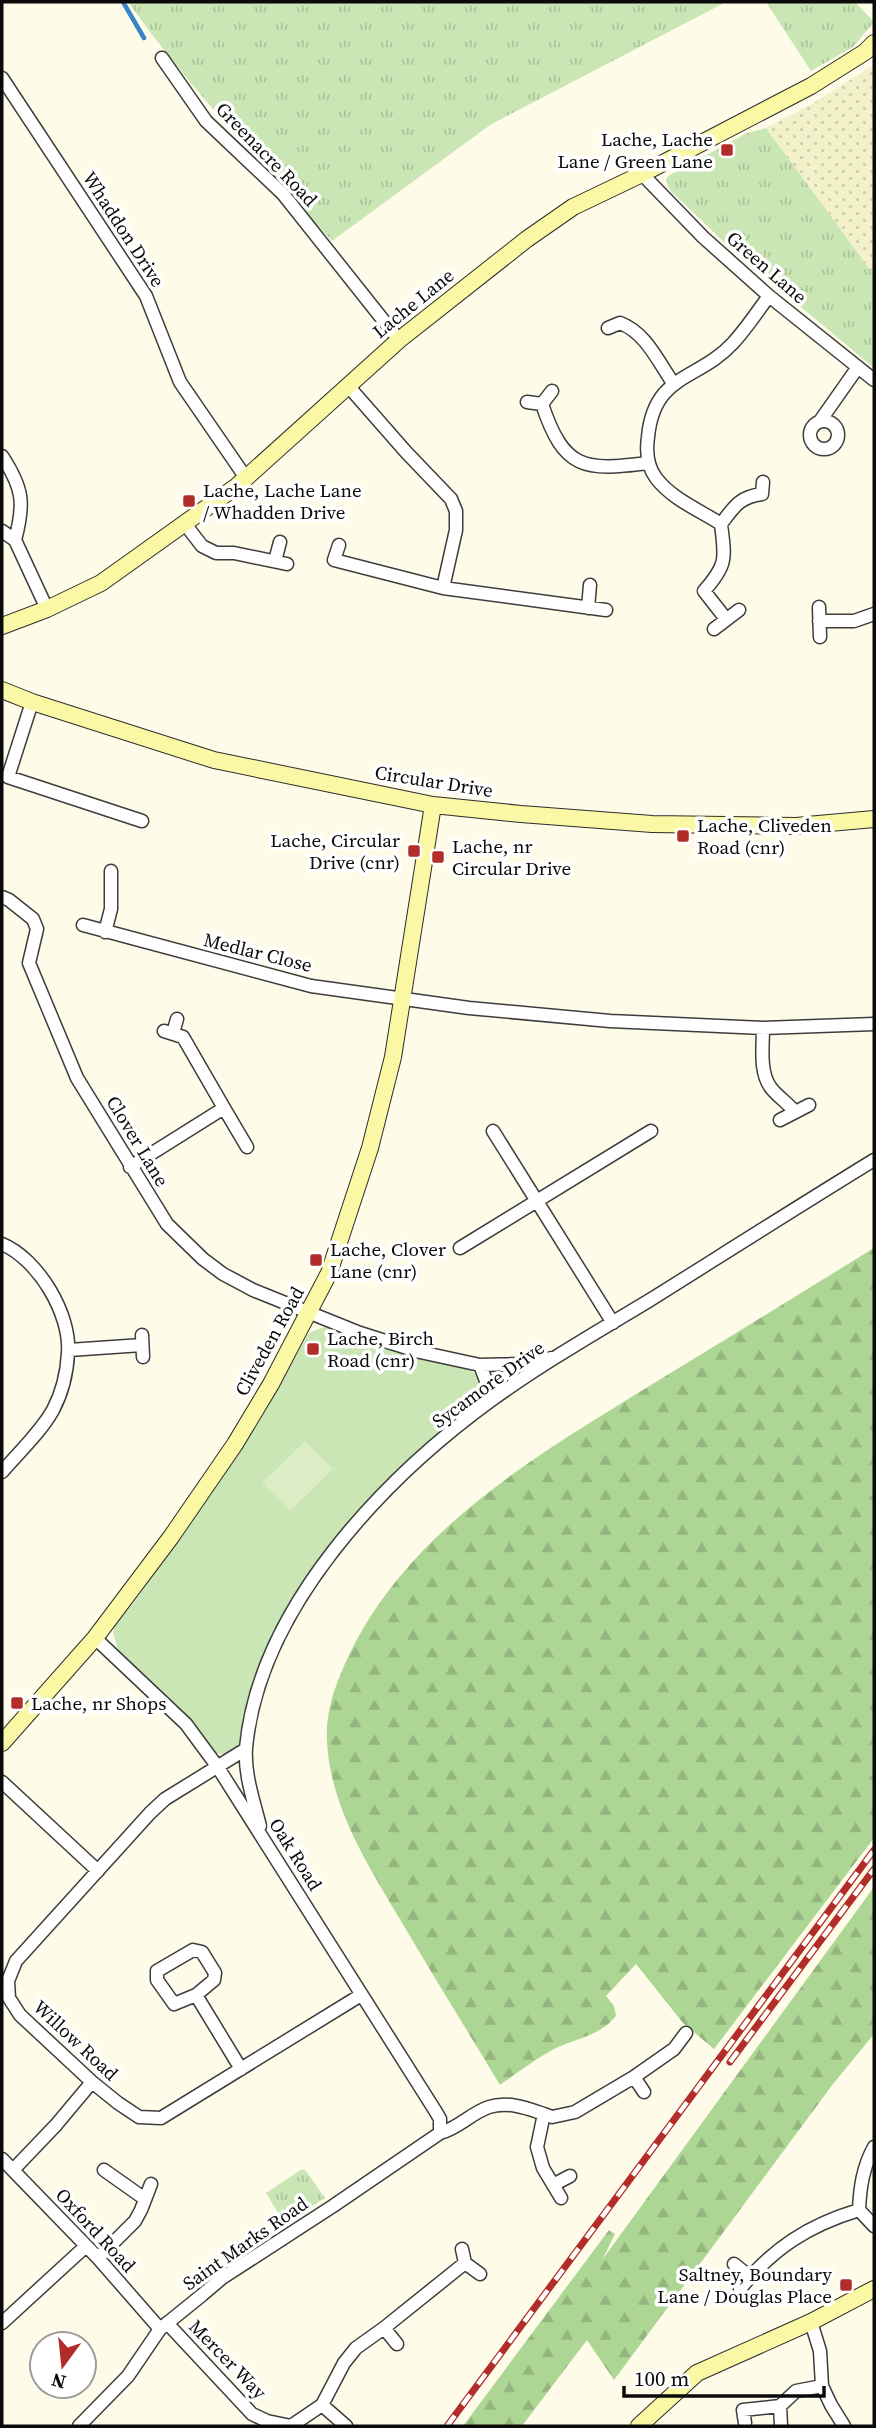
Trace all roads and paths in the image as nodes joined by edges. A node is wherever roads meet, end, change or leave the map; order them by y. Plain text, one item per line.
1 (874, 43) edge
2 (162, 58) dead end
3 (2, 78) edge
4 (642, 174) junction
5 (769, 296) junction
6 (617, 321) dead end
7 (399, 340) junction
8 (859, 367) junction
9 (874, 380) edge
10 (673, 383) junction
11 (349, 387) junction
12 (552, 391) dead end
13 (527, 402) dead end
14 (542, 404) junction
15 (820, 421) dead end
16 (2, 456) edge
17 (648, 463) junction
18 (246, 478) junction
19 (767, 508) dead end
20 (185, 524) junction
21 (721, 524) junction
22 (2, 531) edge
23 (15, 540) junction
24 (280, 542) dead end
25 (339, 545) dead end
26 (590, 585) dead end
27 (443, 588) junction
28 (818, 607) dead end
29 (587, 608) junction
30 (47, 609) junction
31 (606, 610) dead end
32 (738, 610) dead end
33 (874, 614) edge
34 (726, 619) junction
35 (819, 621) junction
36 (2, 626) edge
37 (714, 629) dead end
38 (820, 638) dead end
39 (2, 690) edge
40 (32, 702) junction
41 (5, 776) edge
42 (433, 805) junction
43 (874, 819) edge
44 (142, 821) dead end
45 (111, 871) dead end
46 (2, 897) edge
47 (83, 925) dead end
48 (105, 932) junction
49 (403, 998) junction
50 (177, 1019) dead end
51 (874, 1024) edge
52 (763, 1028) junction
53 (809, 1105) dead end
54 (224, 1108) junction
55 (795, 1112) junction
56 (780, 1120) dead end
57 (494, 1131) dead end
58 (651, 1131) dead end
59 (247, 1147) dead end
60 (874, 1160) edge
61 (130, 1167) junction
62 (538, 1202) junction
63 (2, 1244) edge
64 (460, 1248) dead end
65 (309, 1314) junction
66 (613, 1323) junction
67 (142, 1345) dead end
68 (69, 1350) junction
69 (558, 1357) junction
70 (480, 1365) junction
71 (493, 1399) junction
72 (2, 1472) edge
73 (95, 1638) junction
74 (2, 1743) edge
75 (246, 1749) junction
76 (217, 1766) junction
77 (2, 1782) edge
78 (262, 1835) junction
79 (98, 1871) junction
80 (196, 1995) junction
81 (361, 1995) junction
82 (686, 2033) dead end
83 (241, 2069) junction
84 (634, 2077) junction
85 (92, 2082) junction
86 (644, 2092) dead end
87 (544, 2113) junction
88 (440, 2133) junction
89 (874, 2147) edge
90 (2, 2160) edge
91 (13, 2170) junction
92 (104, 2170) dead end
93 (570, 2176) dead end
94 (151, 2184) dead end
95 (553, 2185) junction
96 (561, 2198) dead end
97 (145, 2199) junction
98 (859, 2210) junction
99 (874, 2226) edge
100 (86, 2246) junction
101 (462, 2249) dead end
102 (98, 2258) junction
103 (465, 2263) junction
104 (734, 2264) dead end
105 (480, 2274) dead end
106 (750, 2277) junction
107 (740, 2289) dead end
108 (874, 2289) edge
109 (811, 2322) junction
110 (2, 2323) edge
111 (164, 2326) junction
112 (384, 2328) junction
113 (397, 2344) dead end
114 (822, 2386) junction
115 (322, 2405) junction
116 (780, 2406) junction
117 (745, 2423) dead end
118 (79, 2426) edge
119 (291, 2426) edge
120 (346, 2426) edge
121 (639, 2426) edge
122 (782, 2426) edge
123 (844, 2426) edge

1 - 4 street, Lache Lane
2 - 7 street, Greenacre Road
3 - 18 street, Whaddon Drive
4 - 5 street, Green Lane
4 - 7 street, Lache Lane
5 - 8 street, Green Lane
5 - 10 street
6 - 10 street
7 - 11 street, Lache Lane
8 - 9 street, Green Lane
8 - 15 street
10 - 17 street
11 - 18 street, Lache Lane
11 - 27 street
12 - 14 street
13 - 14 street
14 - 17 street
16 - 23 street
17 - 21 street
18 - 20 street, Lache Lane
19 - 21 street
20 - 24 street
20 - 30 street, Lache Lane
21 - 34 street
22 - 23 street
23 - 30 street
25 - 27 street
26 - 29 street
27 - 29 street
28 - 35 street
29 - 31 street
30 - 36 street, Lache Lane
32 - 34 street
33 - 35 street
34 - 37 street
35 - 38 street
39 - 40 street, Circular Drive
40 - 41 street
40 - 42 street, Circular Drive
41 - 44 street
42 - 43 street, Circular Drive
42 - 49 street, Cliveden Road
45 - 48 street
46 - 61 street, Clover Lane
47 - 48 street, Medlar Close
48 - 49 street, Medlar Close
49 - 52 street
49 - 65 street, Cliveden Road
50 - 54 street
51 - 52 street
52 - 55 street
53 - 55 street
54 - 59 street
54 - 61 street
55 - 56 street
57 - 62 street
58 - 62 street
60 - 66 street, Sycamore Drive
61 - 65 street, Clover Lane
62 - 64 street
62 - 66 street
63 - 68 street
65 - 70 street, Clover Lane
65 - 73 street, Cliveden Road
66 - 69 street, Sycamore Drive
67 - 68 street
68 - 72 street
69 - 70 street, Clover Lane
69 - 71 street, Sycamore Drive
70 - 71 street
71 - 75 street, Sycamore Drive
73 - 74 street, Cliveden Road
73 - 76 street, Oak Road
75 - 76 street
75 - 78 street, Sycamore Drive
76 - 78 street, Oak Road
76 - 79 street, Willow Road
77 - 79 street
78 - 81 street, Oak Road
79 - 85 street, Willow Road
80 - 80 street
80 - 83 street
81 - 83 street, Willow Road
81 - 88 street, Oak Road
82 - 84 street, Saint Marks Road
83 - 85 street, Willow Road
84 - 86 street
84 - 87 street, Saint Marks Road
85 - 91 street
87 - 88 street, Saint Marks Road
87 - 95 street
88 - 111 street, Saint Marks Road
89 - 98 street
90 - 91 street, Oxford Road
91 - 100 street, Oxford Road
92 - 97 street
93 - 95 street
94 - 97 street
95 - 96 street
97 - 102 street
98 - 99 street
98 - 106 street
100 - 102 street, Oxford Road
100 - 110 street
101 - 103 street
102 - 111 street, Oxford Road
103 - 105 street
103 - 112 street, Mercer Way
104 - 106 street
106 - 107 street
108 - 109 street
109 - 114 street
109 - 121 street
111 - 118 street, Saint Marks Road
111 - 119 street, Mercer Way
112 - 113 street
112 - 115 street, Mercer Way
114 - 116 street
114 - 123 street
115 - 119 street, Mercer Way
115 - 120 street
116 - 117 street
116 - 122 street

